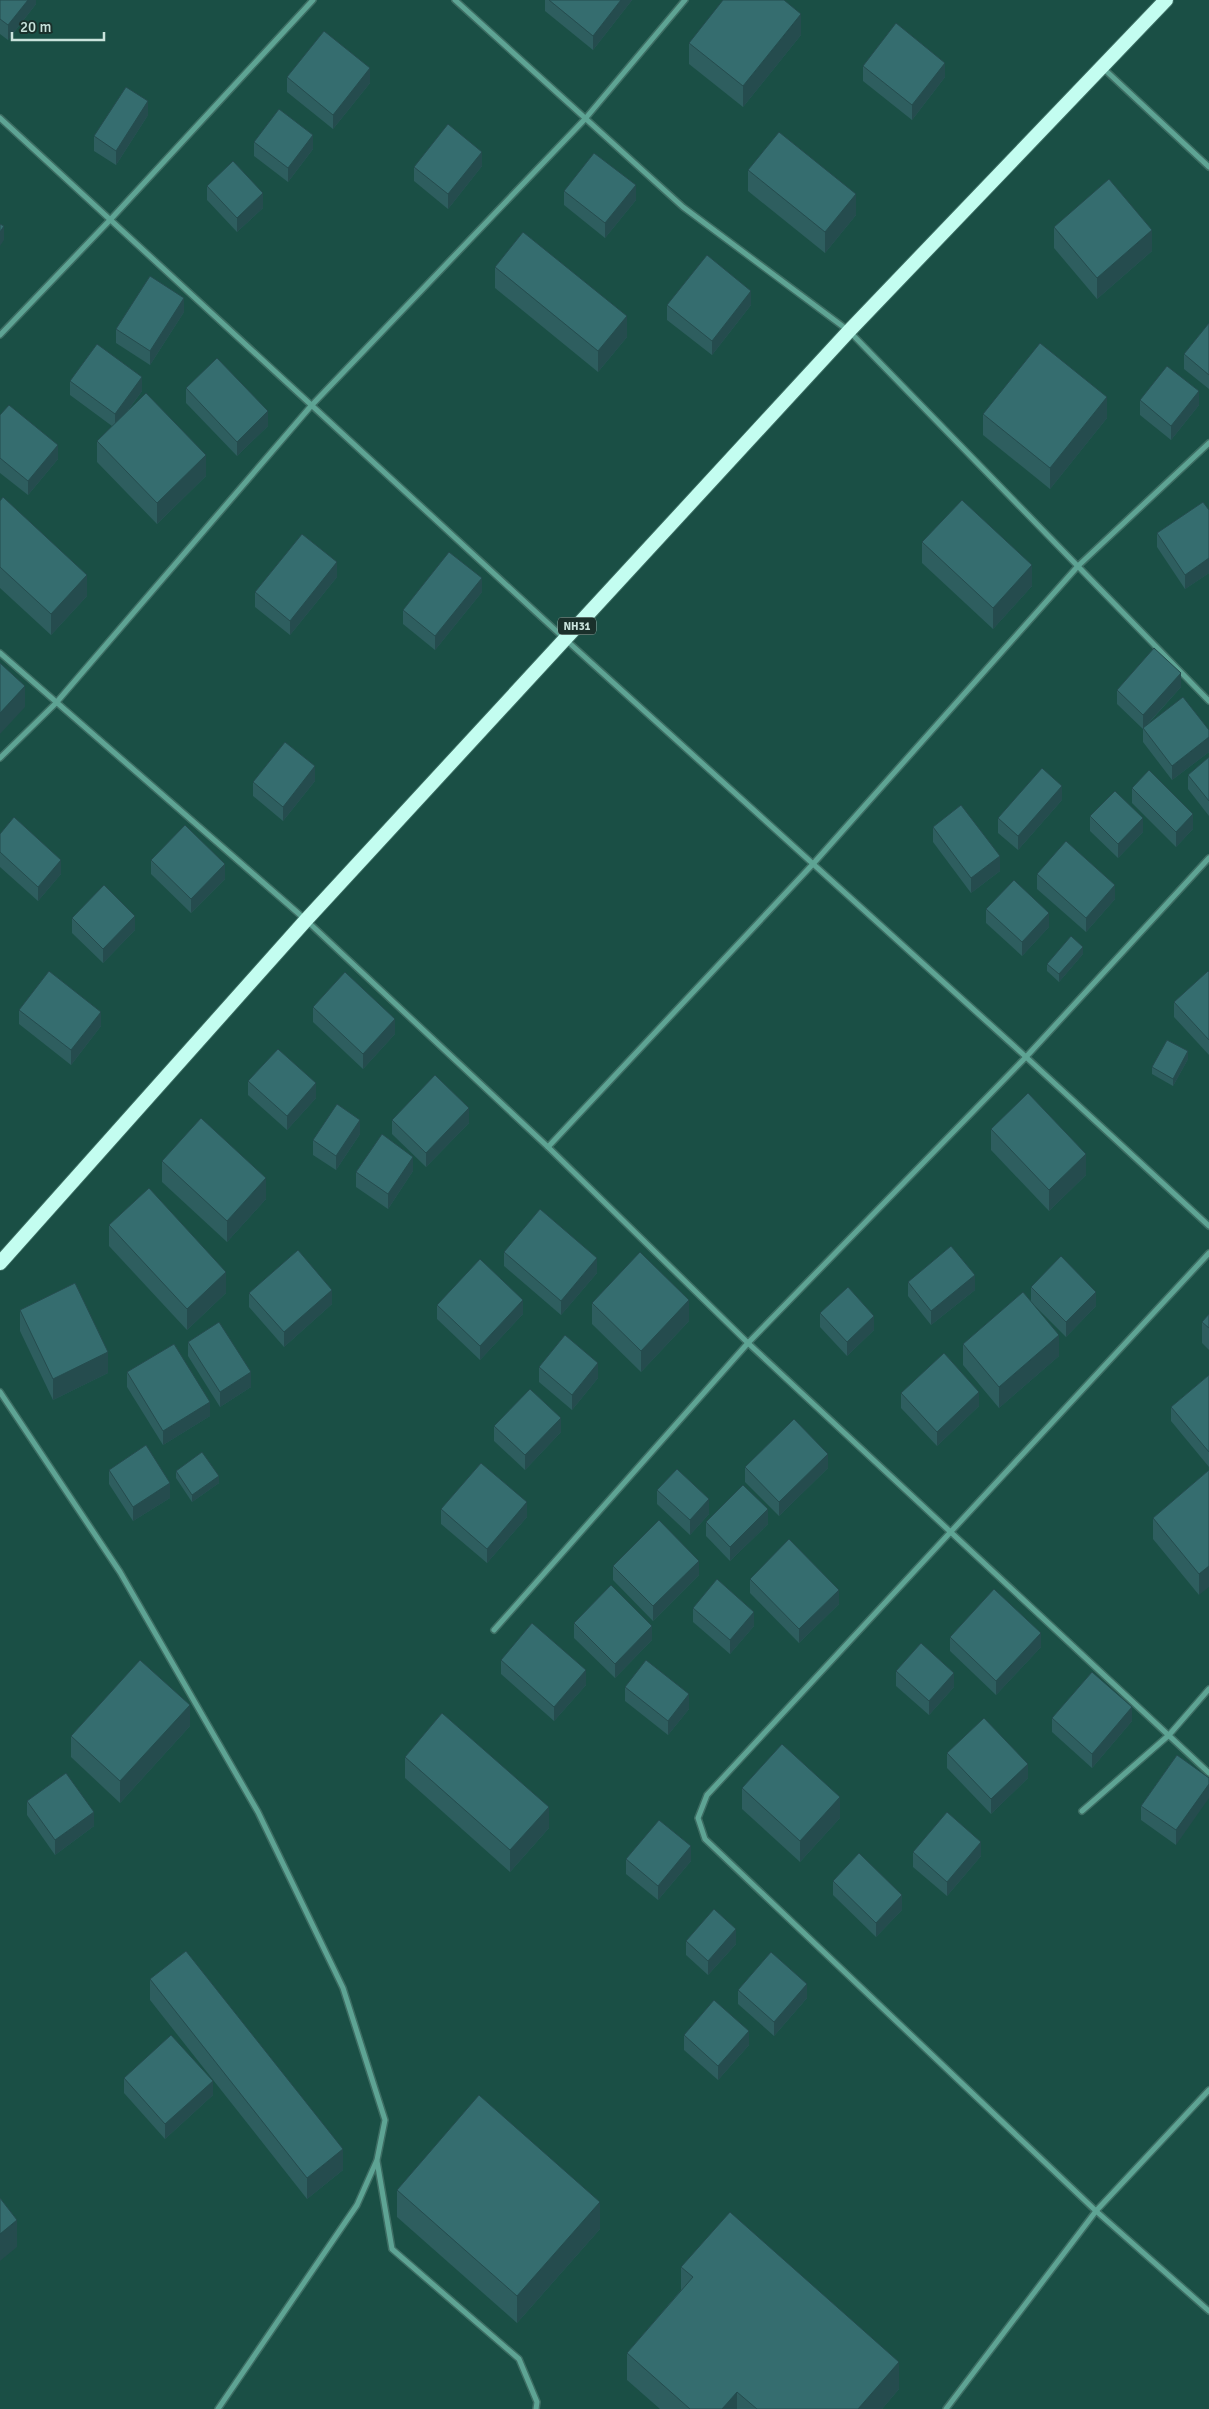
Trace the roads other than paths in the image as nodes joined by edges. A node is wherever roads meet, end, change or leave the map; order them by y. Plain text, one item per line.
1 (313, 0) edge
2 (455, 0) edge
3 (684, 0) edge
4 (1166, 0) edge
5 (1101, 66) junction
6 (0, 118) edge
7 (586, 119) junction
8 (1209, 167) edge
9 (110, 220) junction
10 (849, 331) junction
11 (0, 335) edge
12 (312, 406) junction
13 (1209, 443) edge
14 (1078, 566) junction
15 (565, 639) junction
16 (0, 653) edge
17 (1209, 701) edge
18 (56, 703) junction
19 (0, 758) edge
20 (1209, 858) edge
21 (813, 864) junction
22 (306, 920) junction
23 (1026, 1057) junction
24 (548, 1147) junction
25 (1209, 1226) edge
26 (1209, 1253) edge
27 (0, 1263) edge
28 (748, 1343) junction
29 (0, 1392) edge
30 (950, 1531) junction
31 (494, 1630) dead end
32 (1209, 1689) edge
33 (1168, 1735) junction
34 (1209, 1773) edge
35 (1082, 1811) dead end
36 (1209, 2090) edge
37 (376, 2160) junction
38 (1096, 2211) junction
39 (1209, 2311) edge
40 (219, 2409) edge
41 (536, 2409) edge
42 (946, 2409) edge

1 - 9 street
2 - 7 street
3 - 7 street
4 - 5 highway, NH31
5 - 8 street
5 - 10 highway, NH31
6 - 9 street
7 - 10 street
7 - 12 street
9 - 11 street
9 - 12 street
10 - 14 street
10 - 15 highway, NH31
12 - 15 street
12 - 18 street
13 - 14 street
14 - 17 street
14 - 21 street
15 - 21 street
15 - 22 highway, NH31
16 - 18 street
18 - 19 street
18 - 22 street
20 - 23 street
21 - 23 street
21 - 24 street
22 - 24 street
22 - 27 highway, NH31
23 - 25 street
23 - 28 street
24 - 28 street
26 - 30 street
28 - 30 street
28 - 31 street
29 - 37 street
30 - 33 street
30 - 38 street
32 - 33 street
33 - 34 street
33 - 35 street
36 - 38 street
37 - 40 street
37 - 41 street
38 - 39 street
38 - 42 street

